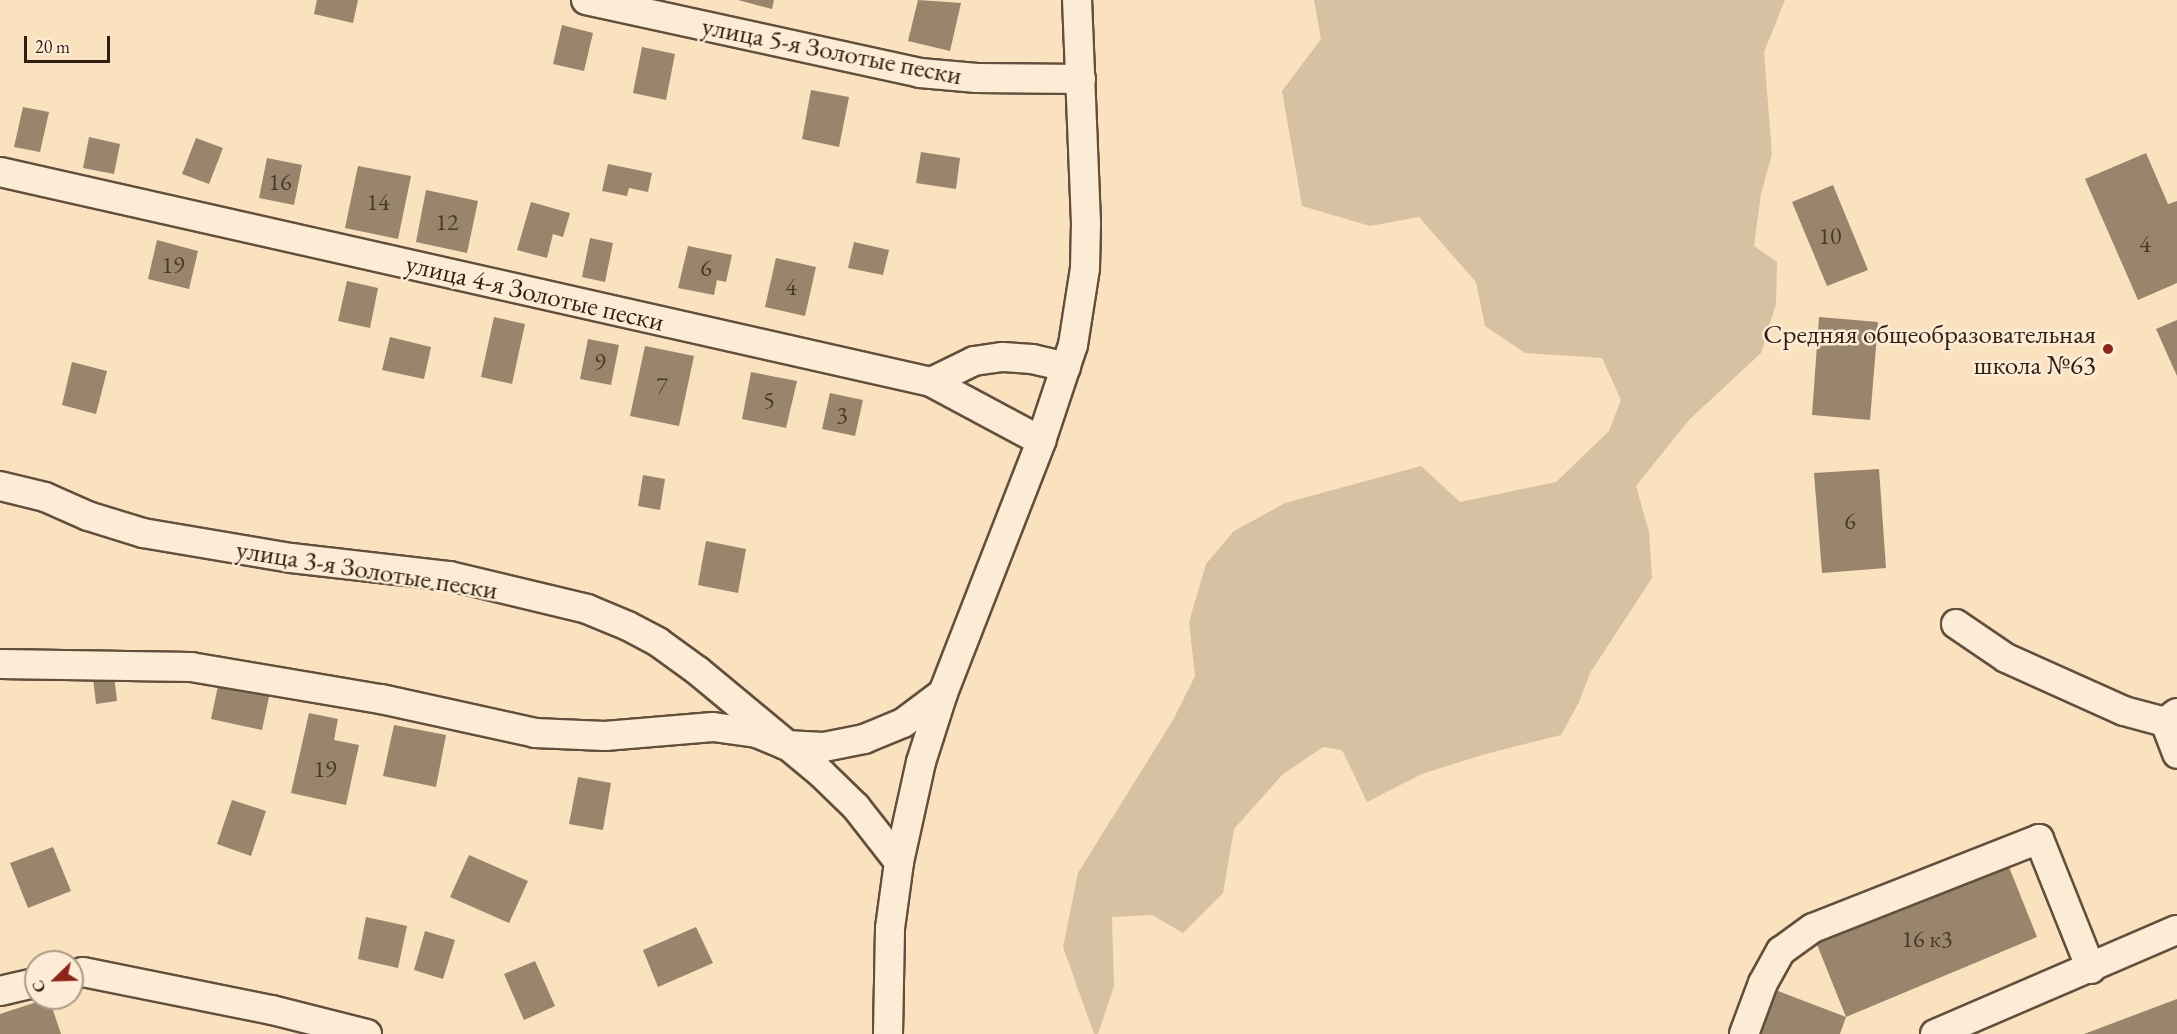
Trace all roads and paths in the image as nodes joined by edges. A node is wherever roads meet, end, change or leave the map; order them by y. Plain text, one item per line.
1 (586, 0) edge
2 (1077, 0) edge
3 (1081, 79) junction
4 (0, 172) edge
5 (1066, 367) junction
6 (931, 382) junction
7 (1041, 441) junction
8 (0, 486) edge
9 (1956, 624) dead end
10 (0, 663) edge
11 (943, 693) junction
12 (2171, 717) edge
13 (784, 745) junction
14 (2177, 754) edge
15 (899, 862) junction
16 (2177, 930) edge
17 (2091, 969) junction
18 (84, 972) edge
19 (24, 986) edge
20 (0, 991) edge
21 (366, 1034) edge
22 (888, 1034) edge
23 (1744, 1034) edge
24 (1935, 1034) edge

1 - 3 street, улица 5-я Золотые пески
2 - 3 street
3 - 5 street
4 - 6 street, улица 4-я Золотые пески
5 - 6 street
5 - 7 street
6 - 7 street, улица 4-я Золотые пески
7 - 11 street
8 - 13 street, улица 3-я Золотые пески
9 - 12 street
10 - 13 street
11 - 13 street
11 - 15 street
12 - 14 street
13 - 15 street, улица 3-я Золотые пески
15 - 22 street
16 - 17 street
17 - 23 street
17 - 24 street
18 - 21 street
19 - 20 street

